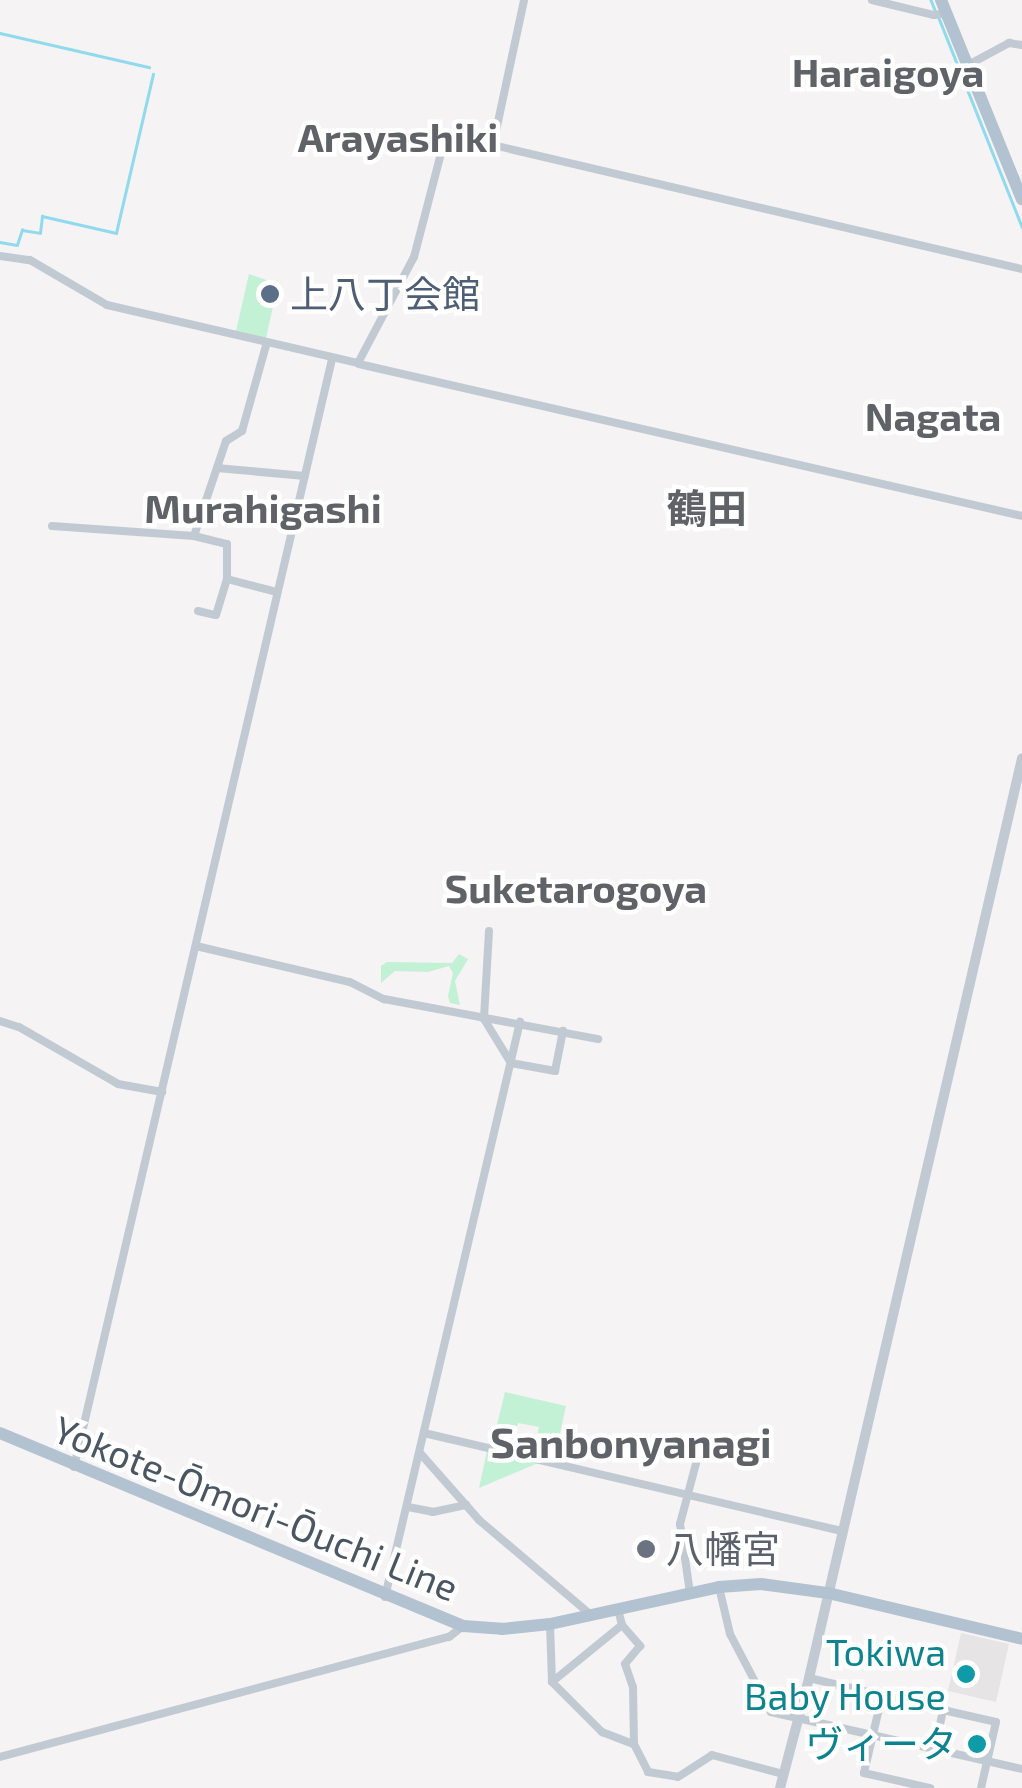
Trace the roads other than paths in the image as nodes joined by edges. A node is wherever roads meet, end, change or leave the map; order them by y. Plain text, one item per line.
1 (524, 0) edge
2 (872, 0) edge
3 (886, 1) edge
4 (944, 6) edge
5 (1022, 45) edge
6 (968, 66) junction
7 (493, 146) junction
8 (1022, 200) edge
9 (0, 256) edge
10 (1022, 269) edge
11 (268, 342) junction
12 (332, 359) junction
13 (358, 364) junction
14 (217, 468) junction
15 (305, 476) junction
16 (1022, 516) edge
17 (52, 526) dead end
18 (194, 536) junction
19 (227, 579) junction
20 (277, 592) junction
21 (198, 612) dead end
22 (1022, 758) edge
23 (488, 931) dead end
24 (196, 946) junction
25 (484, 1015) junction
26 (0, 1022) edge
27 (520, 1022) junction
28 (562, 1031) junction
29 (598, 1039) dead end
30 (511, 1063) junction
31 (162, 1092) junction
32 (424, 1433) junction
33 (0, 1434) edge
34 (702, 1437) dead end
35 (420, 1453) junction
36 (74, 1466) junction
37 (690, 1496) junction
38 (466, 1505) junction
39 (408, 1507) junction
40 (841, 1531) junction
41 (719, 1587) junction
42 (690, 1593) junction
43 (828, 1594) junction
44 (385, 1597) junction
45 (618, 1609) junction
46 (592, 1616) junction
47 (550, 1624) junction
48 (622, 1624) junction
49 (463, 1626) junction
50 (1022, 1639) edge
51 (810, 1678) junction
52 (552, 1682) junction
53 (882, 1696) junction
54 (943, 1710) junction
55 (800, 1716) junction
56 (873, 1734) junction
57 (634, 1744) junction
58 (935, 1748) junction
59 (0, 1756) edge
60 (987, 1761) junction
61 (1022, 1768) edge
62 (783, 1774) junction
63 (780, 1788) edge
64 (930, 1788) edge
65 (981, 1788) edge

1 - 7 street
2 - 3 street
3 - 4 street
4 - 6 main road
5 - 6 street
6 - 8 main road
7 - 10 street
7 - 13 street
9 - 11 street
11 - 12 street
11 - 14 street
12 - 13 street
12 - 15 street
13 - 16 street
14 - 15 street
14 - 18 street
15 - 20 street
17 - 18 street
18 - 19 street
19 - 20 street
19 - 21 street
20 - 24 street
22 - 40 street
23 - 25 street
24 - 25 street
24 - 31 street
25 - 27 street
25 - 30 street
26 - 31 street
27 - 28 street
27 - 30 street
28 - 29 street
28 - 30 street
30 - 32 street
31 - 36 street
32 - 35 street
32 - 37 street
33 - 36 main road, Yokote-Ōmori-Ōuchi Line
34 - 37 street
35 - 38 street
35 - 39 street
36 - 44 main road, Yokote-Ōmori-Ōuchi Line
37 - 40 street
37 - 42 street
38 - 39 street
38 - 46 street
39 - 44 street
40 - 43 street
41 - 42 main road, Yokote-Ōmori-Ōuchi Line
41 - 43 main road, Yokote-Ōmori-Ōuchi Line
41 - 55 street
42 - 45 main road, Yokote-Ōmori-Ōuchi Line
43 - 50 main road, Yokote-Ōmori-Ōuchi Line
43 - 51 street
44 - 49 main road, Yokote-Ōmori-Ōuchi Line
45 - 46 main road, Yokote-Ōmori-Ōuchi Line
45 - 48 street
46 - 47 main road, Yokote-Ōmori-Ōuchi Line
47 - 49 main road, Yokote-Ōmori-Ōuchi Line
47 - 52 street
48 - 52 street
48 - 57 street
49 - 59 street
51 - 53 street
51 - 55 street
52 - 57 street
53 - 54 street
53 - 56 street
54 - 58 street
54 - 60 street
55 - 56 street
55 - 62 street
56 - 58 street
56 - 64 street
57 - 62 street
58 - 60 street
60 - 61 street
60 - 65 street
62 - 63 street

